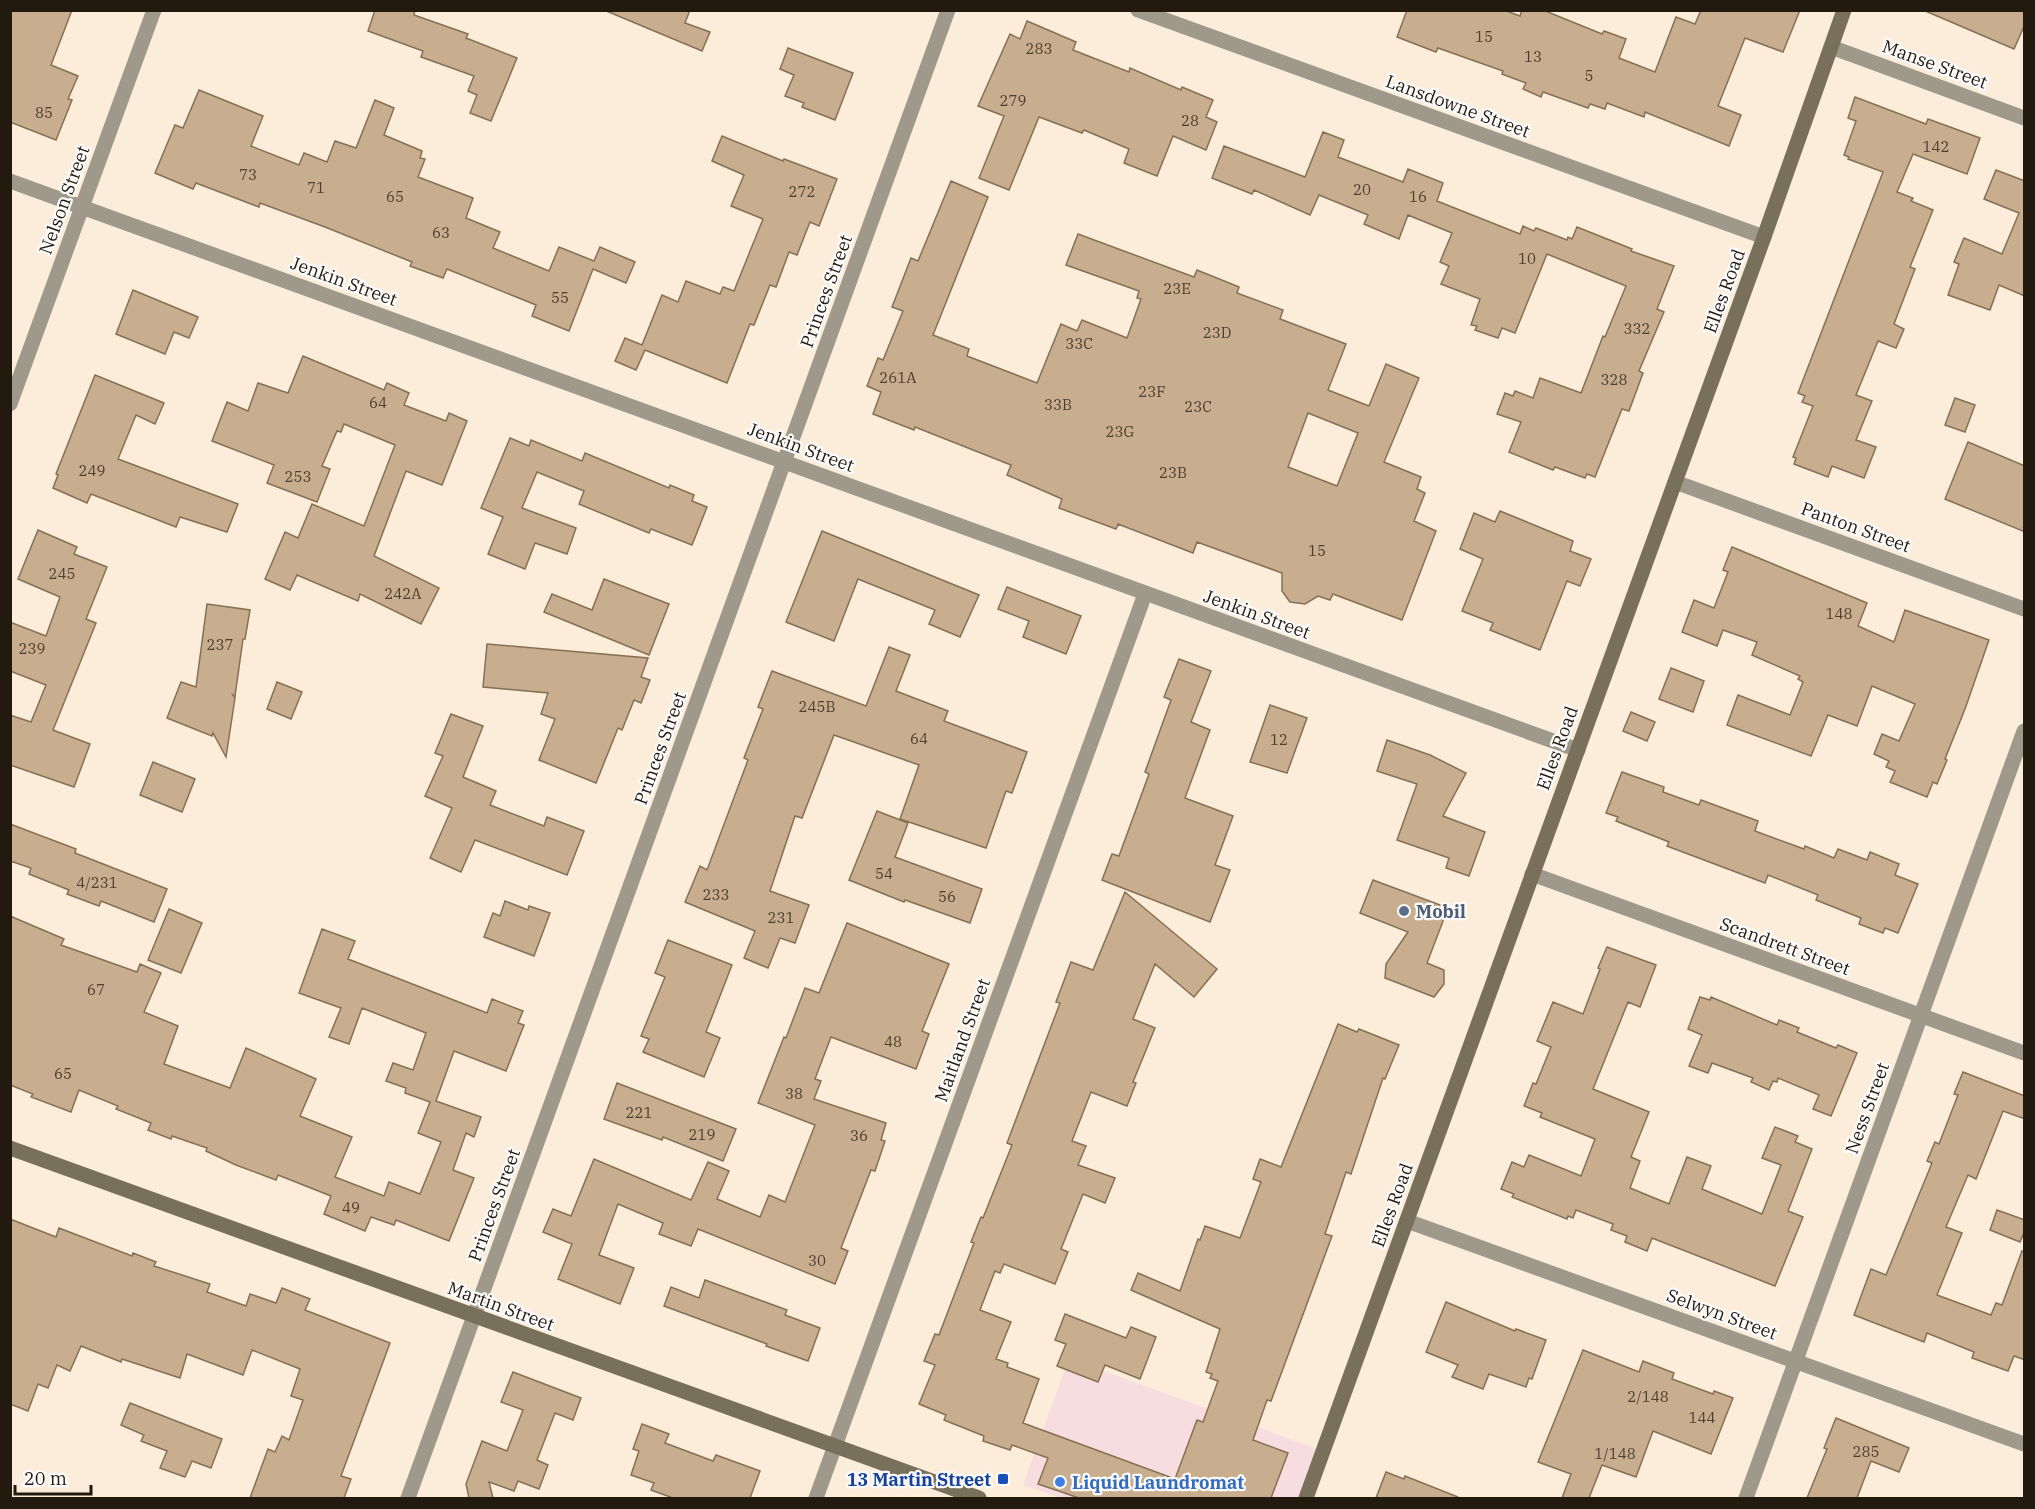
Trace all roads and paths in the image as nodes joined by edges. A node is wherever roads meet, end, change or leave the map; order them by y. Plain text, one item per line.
1 (154, 10) edge
2 (948, 10) edge
3 (1138, 10) edge
4 (1844, 10) edge
5 (1832, 46) junction
6 (2025, 118) edge
7 (10, 181) edge
8 (82, 207) junction
9 (1764, 237) junction
10 (10, 404) edge
11 (784, 462) junction
12 (1675, 482) junction
13 (1145, 594) junction
14 (2025, 609) edge
15 (2025, 731) edge
16 (1578, 750) junction
17 (1532, 874) junction
18 (1921, 1016) junction
19 (2025, 1053) edge
20 (10, 1148) edge
21 (1407, 1221) junction
22 (474, 1317) junction
23 (1797, 1361) junction
24 (2025, 1444) edge
25 (835, 1447) junction
26 (408, 1498) edge
27 (816, 1498) edge
28 (979, 1498) edge
29 (1306, 1498) edge
30 (1746, 1498) edge

1 - 8 street, Nelson Street
2 - 11 street, Princes Street
3 - 9 street, Lansdowne Street
4 - 5 main road, Elles Road
5 - 6 street, Manse Street
5 - 9 main road, Elles Road
7 - 8 street, Jenkin Street
8 - 10 street, Nelson Street
8 - 11 street, Jenkin Street
9 - 12 main road, Elles Road
11 - 13 street, Jenkin Street
11 - 22 street, Princes Street
12 - 14 street, Panton Street
12 - 16 main road, Elles Road
13 - 16 street, Jenkin Street
13 - 25 street, Maitland Street
15 - 18 street, Ness Street
16 - 17 main road, Elles Road
17 - 18 street, Scandrett Street
17 - 21 main road, Elles Road
18 - 19 street, Scandrett Street
18 - 23 street, Ness Street
20 - 22 main road, Martin Street
21 - 23 street, Selwyn Street
21 - 29 main road, Elles Road
22 - 25 main road, Martin Street
22 - 26 street, Princes Street
23 - 24 street, Selwyn Street
23 - 30 street, Ness Street
25 - 27 street, Maitland Street
25 - 28 main road, Martin Street

